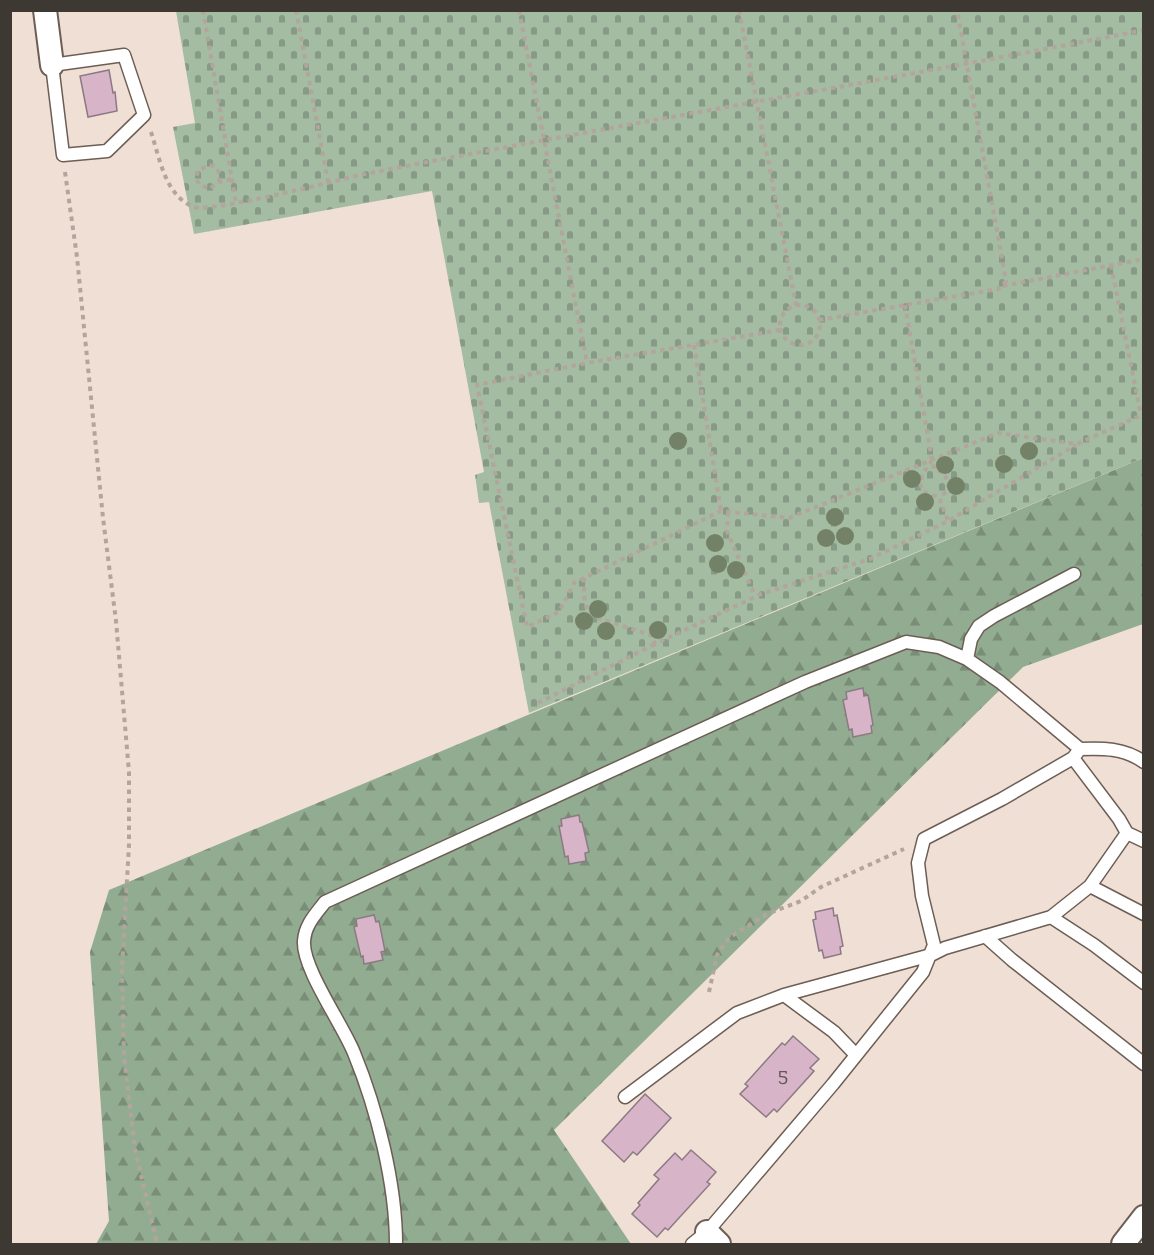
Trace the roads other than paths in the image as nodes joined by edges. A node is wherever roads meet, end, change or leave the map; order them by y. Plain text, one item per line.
1 (45, 10) edge
2 (52, 64) junction
3 (1074, 574) dead end
4 (967, 659) junction
5 (1077, 754) junction
6 (1143, 762) edge
7 (1126, 833) junction
8 (1143, 841) edge
9 (1090, 886) junction
10 (1143, 914) edge
11 (1051, 917) junction
12 (985, 936) junction
13 (931, 955) junction
14 (1143, 983) edge
15 (784, 995) junction
16 (856, 1055) junction
17 (1143, 1064) edge
18 (625, 1097) dead end
19 (1143, 1217) edge
20 (706, 1240) edge
21 (396, 1245) edge
22 (1123, 1245) edge

1 - 2 street
2 - 2 lane
3 - 4 lane
4 - 5 lane
4 - 21 lane
5 - 6 lane
5 - 7 lane
5 - 13 lane
7 - 8 lane
7 - 9 lane
9 - 10 lane
9 - 11 lane
11 - 12 lane
11 - 14 lane
12 - 13 lane
12 - 17 lane
13 - 15 lane
13 - 16 lane
15 - 16 lane
15 - 18 lane
16 - 20 lane
19 - 22 street

